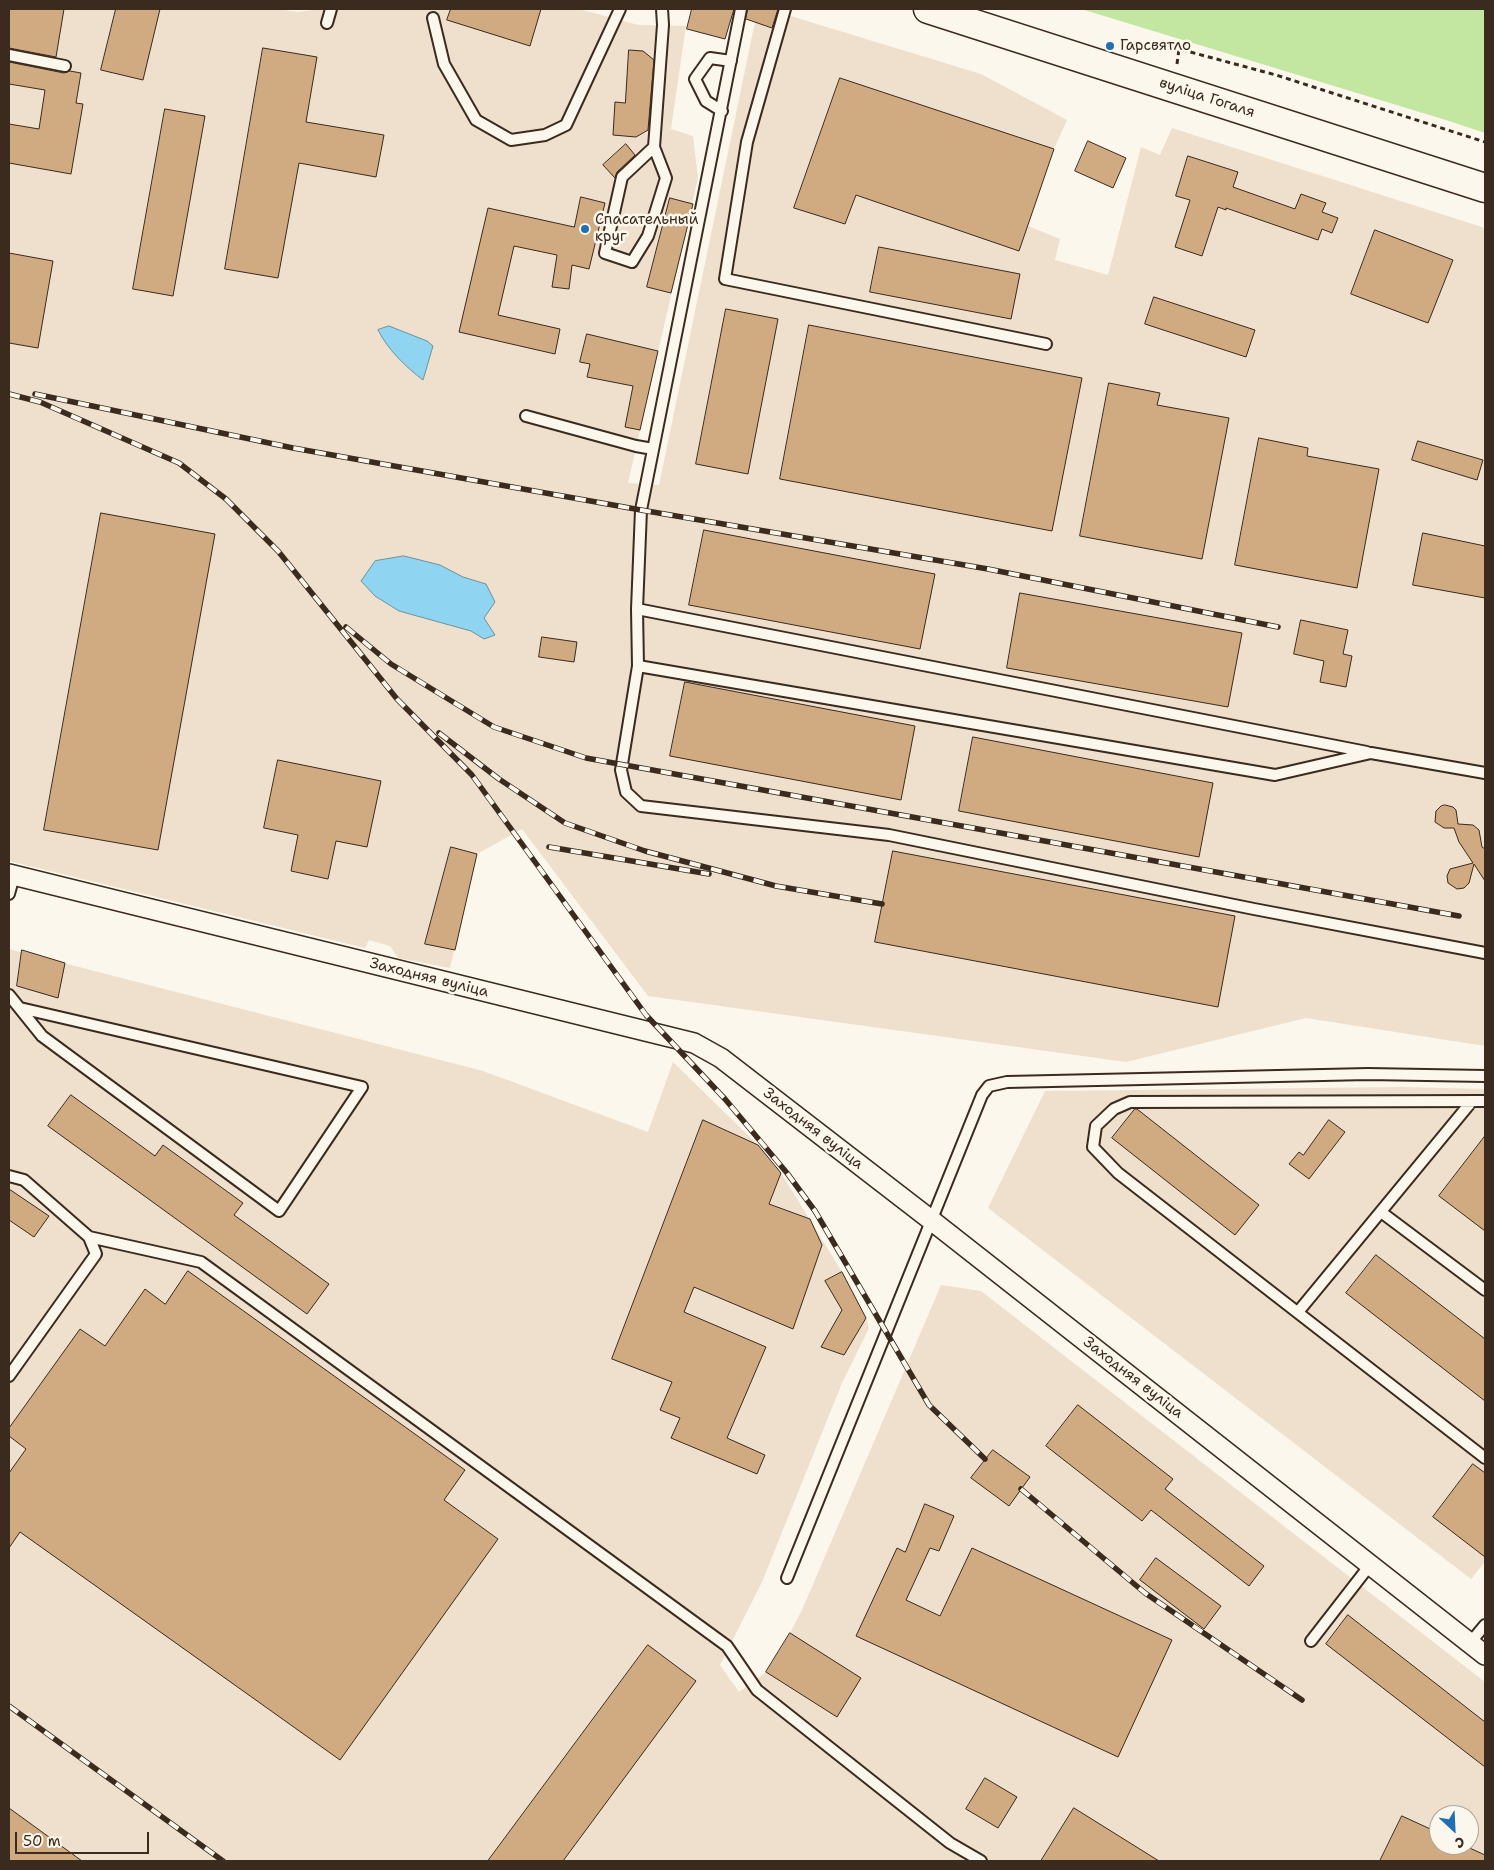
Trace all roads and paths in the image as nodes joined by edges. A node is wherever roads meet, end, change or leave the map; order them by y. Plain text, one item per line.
1 (331, 9) edge
2 (620, 9) edge
3 (662, 9) edge
4 (741, 9) edge
5 (785, 9) edge
6 (928, 9) edge
7 (433, 18) dead end
8 (327, 23) dead end
9 (9, 55) edge
10 (732, 61) junction
11 (1177, 64) dead end
12 (65, 66) dead end
13 (722, 111) junction
14 (1485, 142) edge
15 (654, 148) junction
16 (1485, 188) edge
17 (1046, 344) dead end
18 (526, 416) dead end
19 (653, 449) junction
20 (637, 608) junction
21 (638, 666) junction
22 (1371, 753) junction
23 (1485, 773) edge
24 (11, 875) edge
25 (9, 894) edge
26 (1485, 953) edge
27 (9, 995) edge
28 (20, 1008) junction
29 (1485, 1076) edge
30 (1472, 1101) junction
31 (1485, 1101) edge
32 (9, 1176) edge
33 (1381, 1212) junction
34 (931, 1220) junction
35 (89, 1237) junction
36 (1485, 1290) edge
37 (1298, 1312) junction
38 (9, 1376) edge
39 (1485, 1458) edge
40 (1370, 1565) junction
41 (787, 1578) dead end
42 (1485, 1625) edge
43 (1311, 1641) dead end
44 (1470, 1643) junction
45 (1485, 1655) edge
46 (981, 1861) edge

1 - 8 lane
2 - 7 lane
3 - 15 lane
4 - 10 lane
5 - 17 lane
6 - 16 main road, вуліца Гогаля
9 - 12 lane
10 - 13 lane
10 - 13 lane
11 - 14 path
13 - 19 lane
15 - 15 lane
18 - 19 lane
19 - 20 lane
20 - 21 lane
20 - 22 lane
21 - 22 lane
21 - 26 lane
22 - 23 lane
24 - 25 lane
24 - 34 street, Заходняя вуліца
27 - 28 lane
28 - 28 lane
29 - 34 lane
30 - 31 lane
30 - 33 lane
30 - 37 lane
32 - 35 lane
33 - 36 lane
33 - 37 lane
34 - 40 street, Заходняя вуліца
34 - 41 lane
35 - 38 lane
35 - 46 lane
37 - 39 lane
40 - 43 lane
40 - 44 street, Заходняя вуліца
42 - 44 lane
44 - 45 street, Заходняя вуліца

